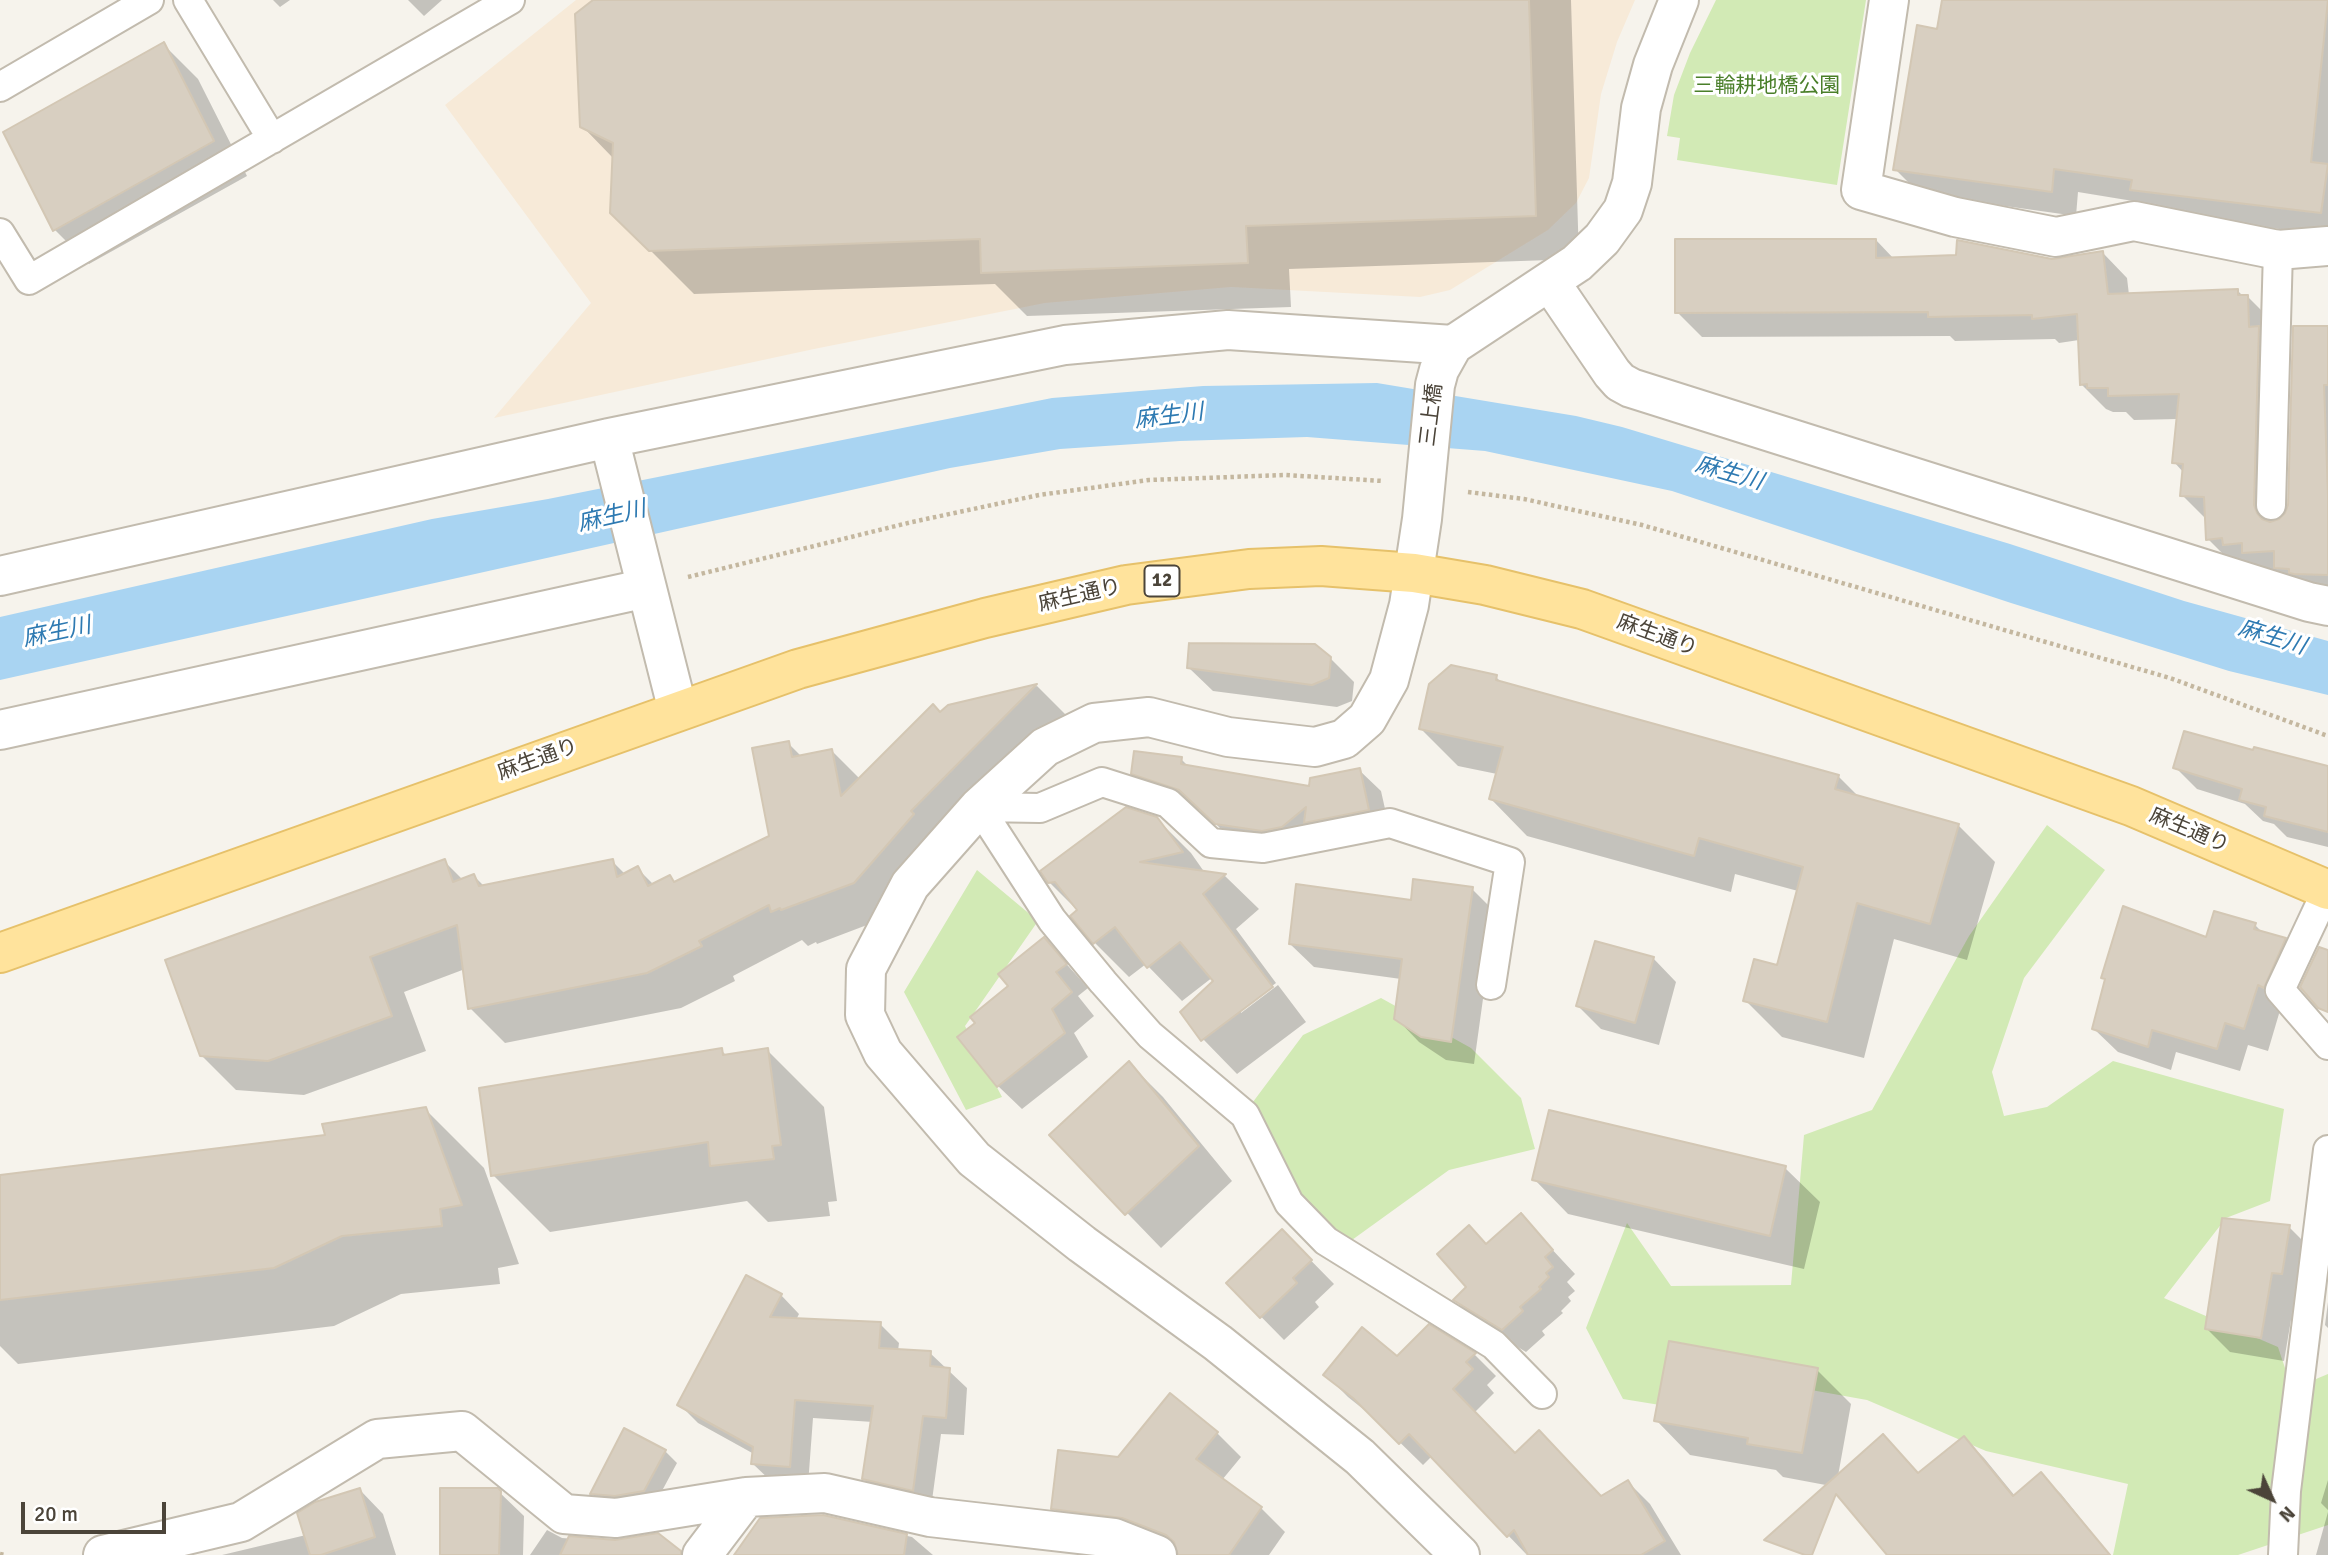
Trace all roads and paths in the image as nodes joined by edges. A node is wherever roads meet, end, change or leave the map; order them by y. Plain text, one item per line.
1 (149, 0) edge
2 (188, 0) edge
3 (510, 0) edge
4 (1679, 0) edge
5 (1889, 0) edge
6 (0, 87) edge
7 (272, 139) junction
8 (0, 233) edge
9 (2328, 246) edge
10 (2278, 250) junction
11 (1550, 282) junction
12 (1450, 350) junction
13 (613, 454) junction
14 (1425, 483) junction
15 (2271, 505) dead end
16 (643, 571) junction
17 (1414, 573) junction
18 (0, 576) edge
19 (2328, 606) edge
20 (678, 711) junction
21 (0, 730) edge
22 (2328, 736) edge
23 (979, 807) junction
24 (2328, 890) edge
25 (0, 953) edge
26 (1490, 985) dead end
27 (2328, 1045) edge
28 (2328, 1150) edge
29 (1542, 1394) dead end
30 (746, 1497) junction
31 (0, 1554) edge
32 (5, 1555) edge
33 (103, 1555) edge
34 (702, 1555) edge
35 (1157, 1555) edge
36 (1460, 1555) edge
37 (2283, 1555) edge

1 - 6 lane
2 - 7 lane
3 - 7 lane
4 - 11 street
5 - 10 street
7 - 8 lane
9 - 10 street
10 - 15 lane
11 - 12 street
11 - 19 street
12 - 13 street
12 - 14 street, 三上橋
13 - 16 street
13 - 18 street
14 - 16 path
14 - 17 street, 三上橋
14 - 22 path
16 - 20 street
16 - 21 street
17 - 20 main road, 麻生通り / 12
17 - 23 street, 三上橋
17 - 24 main road, 麻生通り / 12
20 - 25 main road, 麻生通り / 12
23 - 26 lane
23 - 29 lane
23 - 36 street, 三上橋
24 - 27 lane
28 - 37 lane
30 - 33 street
30 - 34 street
30 - 35 street
31 - 32 path

